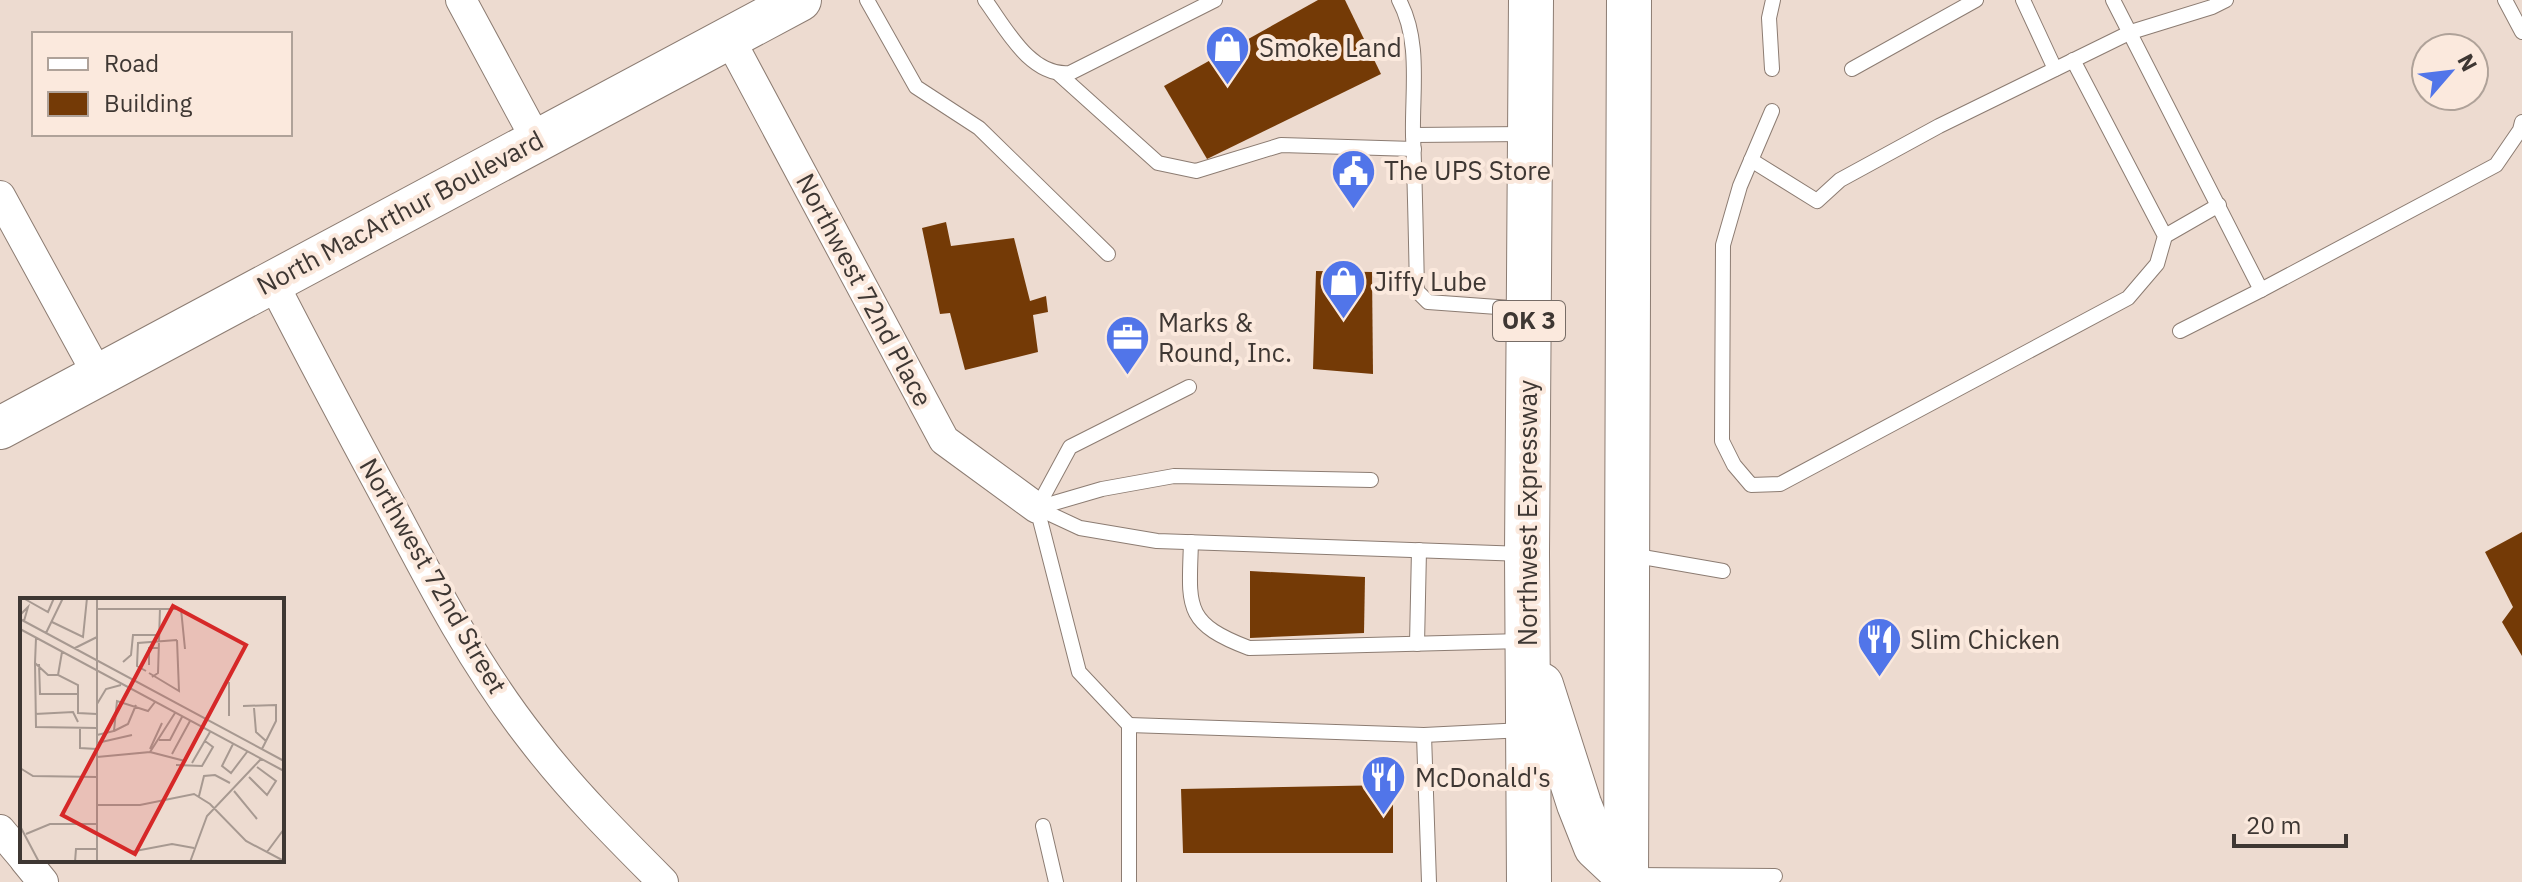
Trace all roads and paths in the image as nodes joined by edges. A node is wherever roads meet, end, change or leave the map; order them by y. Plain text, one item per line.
1 (461, 0) edge
2 (800, 0) edge
3 (867, 0) edge
4 (985, 0) edge
5 (1215, 0) edge
6 (1399, 0) edge
7 (1531, 0) edge
8 (1629, 0) edge
9 (1773, 0) edge
10 (1976, 0) edge
11 (2023, 0) edge
12 (2113, 0) edge
13 (2178, 0) edge
14 (2226, 0) edge
15 (2505, 0) edge
16 (2186, 15) junction
17 (2131, 32) junction
18 (2522, 32) edge
19 (729, 38) junction
20 (2073, 60) junction
21 (1772, 69) dead end
22 (1852, 69) dead end
23 (2055, 69) junction
24 (1059, 74) junction
25 (1772, 111) dead end
26 (2522, 122) edge
27 (1530, 134) junction
28 (536, 139) junction
29 (1414, 142) junction
30 (1751, 160) junction
31 (0, 196) edge
32 (2219, 205) junction
33 (2165, 236) junction
34 (1108, 254) dead end
35 (272, 281) junction
36 (2261, 290) junction
37 (1529, 309) junction
38 (2180, 331) dead end
39 (98, 375) junction
40 (1189, 387) dead end
41 (0, 428) edge
42 (1371, 480) dead end
43 (1037, 508) junction
44 (1191, 542) junction
45 (1419, 550) junction
46 (1527, 554) junction
47 (1627, 554) junction
48 (1723, 571) dead end
49 (1527, 641) junction
50 (1417, 644) junction
51 (1129, 725) junction
52 (1528, 729) junction
53 (1424, 735) junction
54 (1043, 826) dead end
55 (0, 830) edge
56 (20, 853) edge
57 (27, 862) edge
58 (1775, 876) dead end
59 (1626, 879) edge
60 (43, 882) edge
61 (663, 882) edge
62 (1056, 882) edge
63 (1129, 882) edge
64 (1429, 882) edge
65 (1529, 882) edge

1 - 28 street
2 - 19 main road, North MacArthur Boulevard
3 - 34 lane
4 - 24 lane
5 - 24 lane
6 - 29 lane
7 - 27 highway, Northwest Expressway / OK 3
8 - 47 highway
9 - 21 lane
10 - 22 lane
11 - 23 lane
12 - 17 lane
13 - 16 lane
14 - 16 lane
15 - 18 lane
16 - 17 lane
17 - 20 lane
17 - 32 lane
19 - 28 main road, North MacArthur Boulevard
19 - 43 street, Northwest 72nd Place
20 - 23 lane
20 - 33 lane
23 - 30 lane
24 - 29 lane
25 - 30 lane
26 - 36 lane
27 - 29 lane
27 - 37 highway, Northwest Expressway / OK 3
28 - 35 main road, North MacArthur Boulevard
29 - 37 lane
30 - 33 lane
31 - 39 street
32 - 33 lane
32 - 36 lane
35 - 39 main road, North MacArthur Boulevard
35 - 61 street, Northwest 72nd Street
36 - 38 lane
37 - 46 highway, Northwest Expressway / OK 3
39 - 41 main road, North MacArthur Boulevard
40 - 43 lane
42 - 43 lane
43 - 44 lane
43 - 51 lane
44 - 45 lane
44 - 50 lane
45 - 46 lane
45 - 50 lane
46 - 49 highway, Northwest Expressway / OK 3
47 - 48 lane
47 - 59 highway
49 - 50 lane
49 - 52 highway, Northwest Expressway / OK 3
49 - 59 highway
51 - 53 lane
51 - 63 lane
52 - 53 lane
52 - 65 highway, Northwest Expressway / OK 3
53 - 64 lane
54 - 62 lane
55 - 56 street
57 - 60 street
58 - 59 lane

